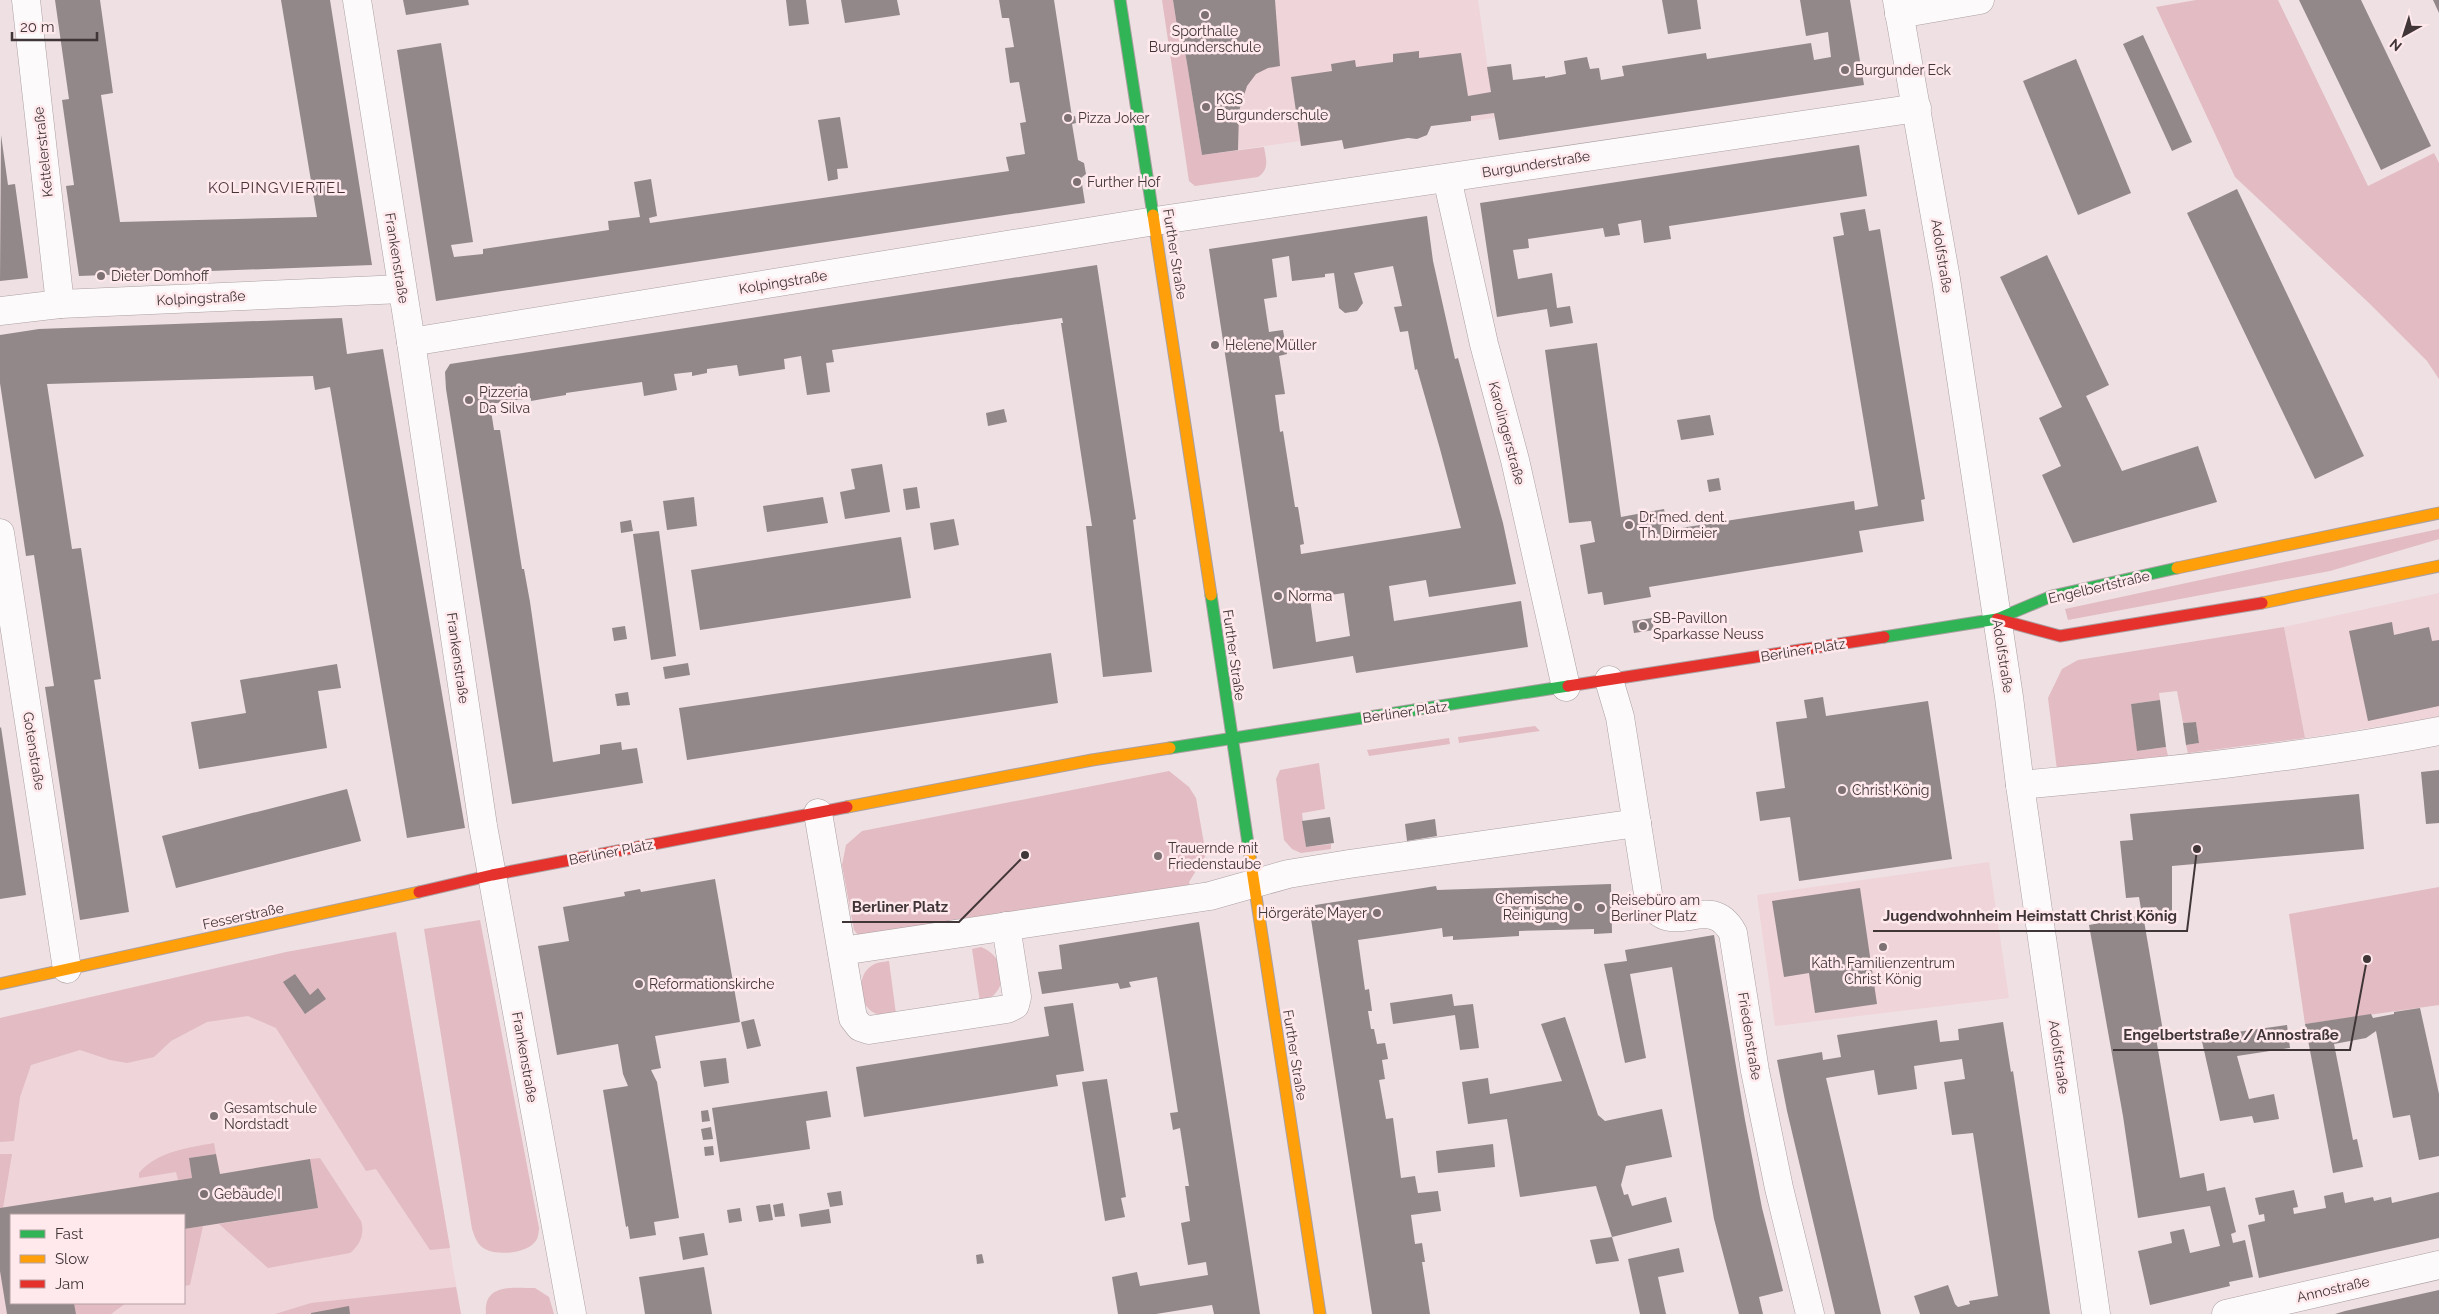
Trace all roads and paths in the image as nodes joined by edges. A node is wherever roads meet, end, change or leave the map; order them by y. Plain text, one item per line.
1 (26, 0) edge
2 (356, 0) edge
3 (1120, 0) edge
4 (1980, 0) edge
5 (1898, 7) edge
6 (1917, 108) junction
7 (1447, 178) junction
8 (1155, 221) junction
9 (402, 289) junction
10 (60, 304) junction
11 (0, 311) edge
12 (411, 342) junction
13 (2439, 513) edge
14 (0, 533) edge
15 (2439, 566) edge
16 (1998, 619) junction
17 (1609, 680) junction
18 (1566, 687) junction
19 (2439, 731) edge
20 (1231, 738) junction
21 (2020, 785) junction
22 (818, 813) junction
23 (1637, 823) junction
24 (492, 875) junction
25 (1254, 884) junction
26 (1006, 926) junction
27 (842, 951) junction
28 (67, 970) junction
29 (0, 984) edge
30 (2439, 1265) edge
31 (572, 1314) edge
32 (1320, 1314) edge
33 (1810, 1314) edge
34 (2096, 1314) edge
35 (2226, 1314) edge

1 - 10 street, Kettelerstraße
2 - 9 street, Frankenstraße
3 - 8 main road, Further Straße
4 - 5 street
5 - 6 street, Adolfstraße
6 - 7 street, Burgunderstraße
6 - 16 street, Adolfstraße
7 - 8 street, Burgunderstraße
7 - 18 street, Karolingerstraße
8 - 12 street, Kolpingstraße
8 - 20 main road, Further Straße
9 - 10 street, Kolpingstraße
9 - 12 street, Frankenstraße
10 - 11 street, Kolpingstraße
12 - 24 street, Frankenstraße
13 - 16 main road, Engelbertstraße
14 - 28 street, Gotenstraße
15 - 16 main road
16 - 17 main road, Berliner Platz
16 - 21 street, Adolfstraße
17 - 18 main road, Berliner Platz
17 - 23 street
18 - 20 main road, Berliner Platz
19 - 21 street
20 - 22 main road, Berliner Platz
20 - 25 main road, Further Straße
21 - 34 street, Adolfstraße
22 - 24 main road, Berliner Platz
22 - 27 street
23 - 25 street
23 - 33 street, Friedenstraße
24 - 28 main road, Fesserstraße
24 - 31 street, Frankenstraße
25 - 26 street
25 - 32 main road, Further Straße
26 - 27 street
26 - 27 street
28 - 29 main road, Fesserstraße
30 - 35 street, Annostraße

